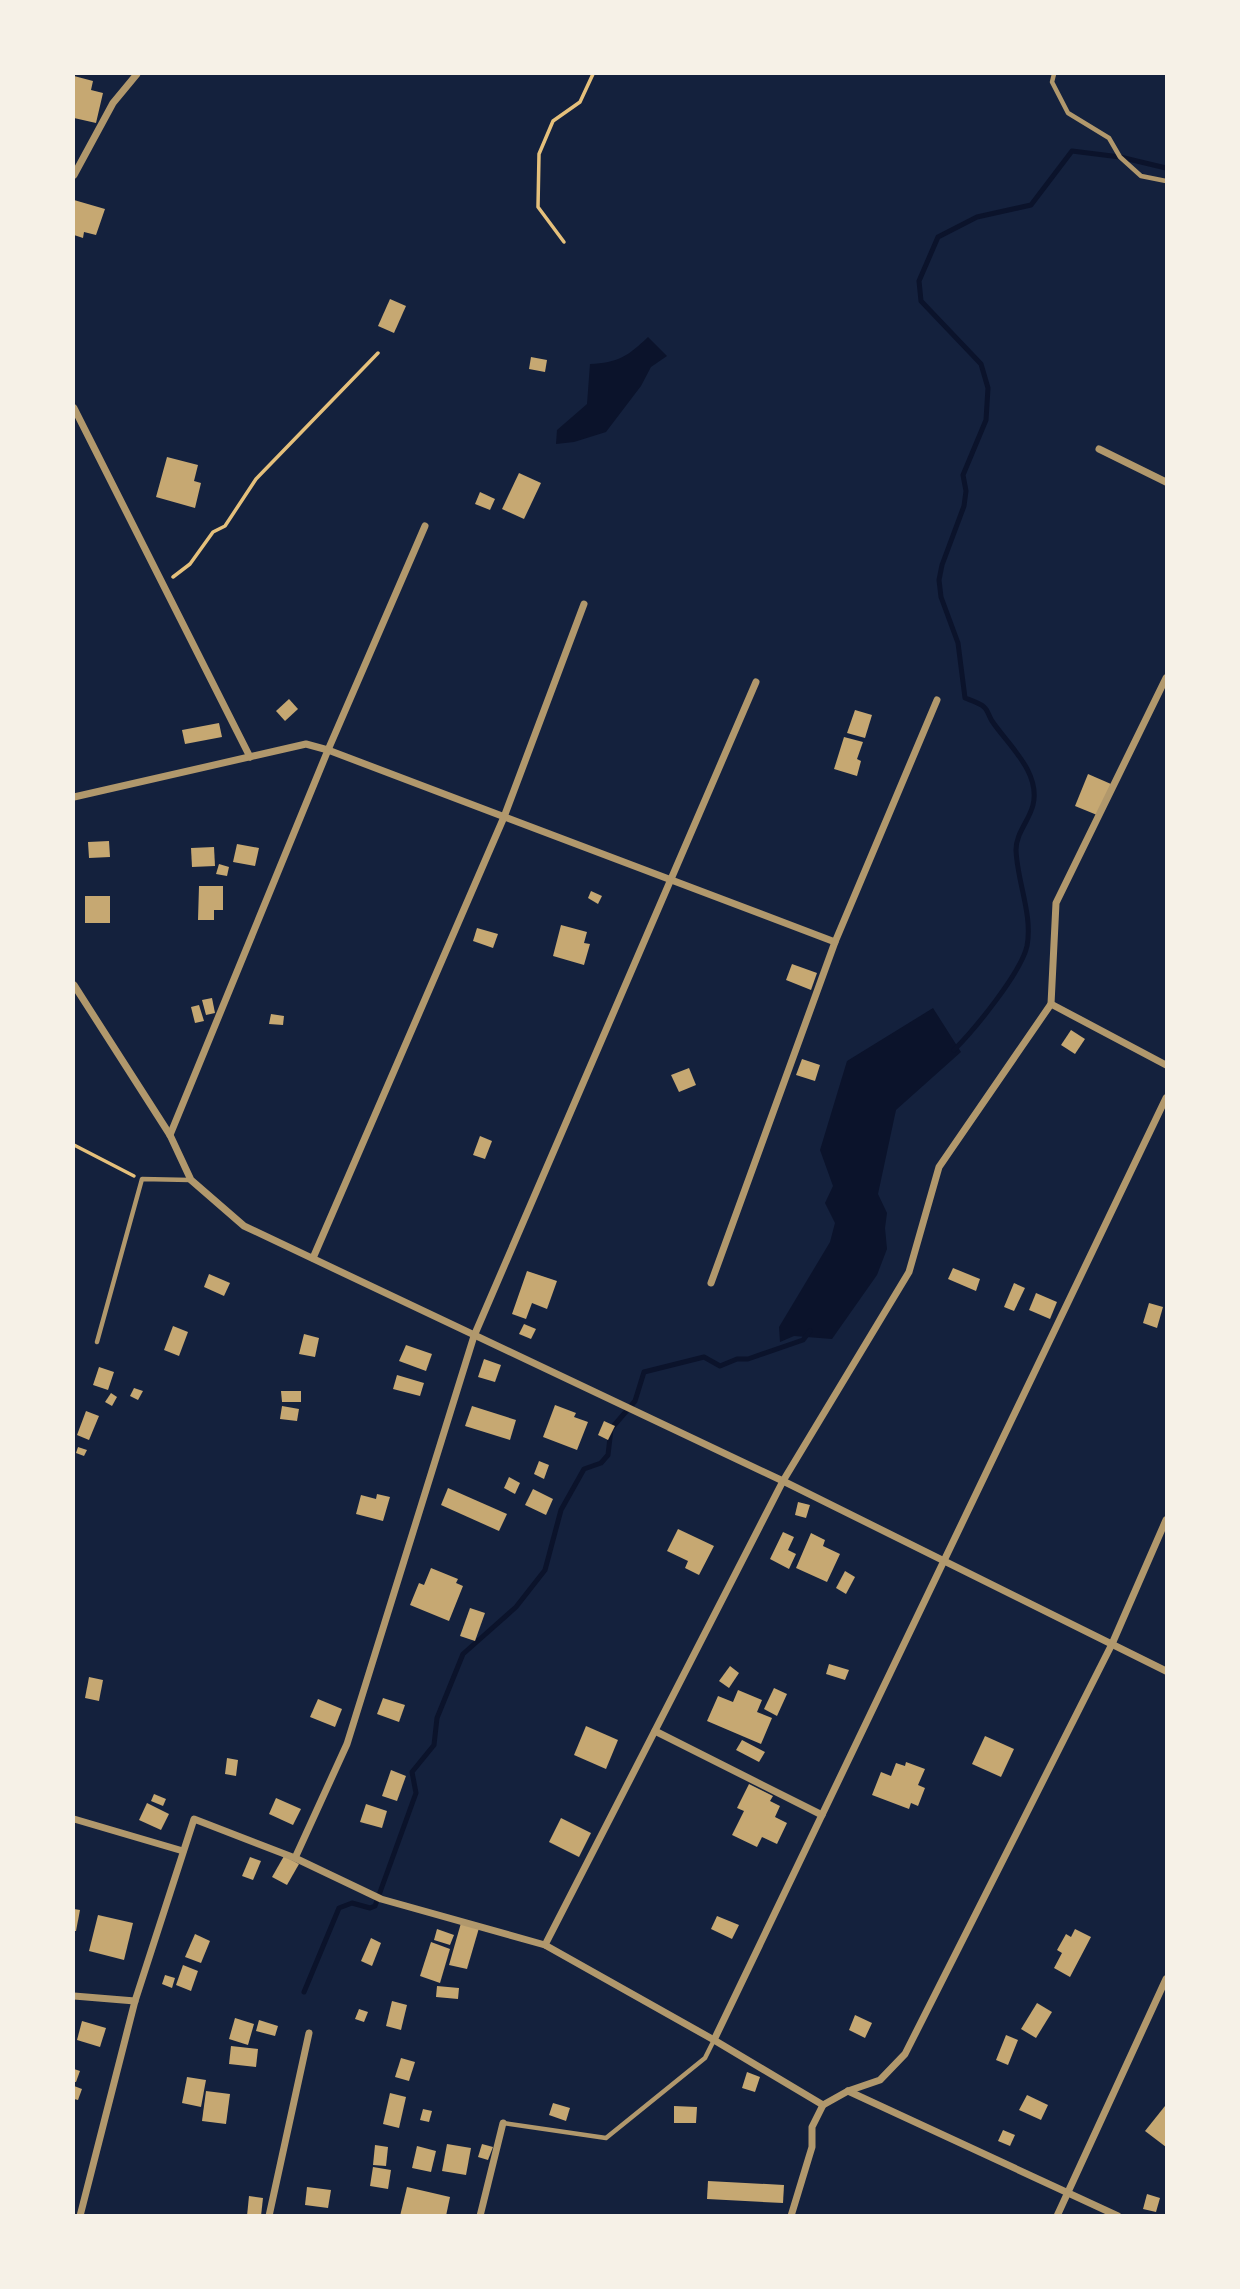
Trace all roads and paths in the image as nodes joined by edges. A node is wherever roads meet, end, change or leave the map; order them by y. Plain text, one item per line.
1 (138, 74) edge
2 (593, 74) edge
3 (1054, 74) edge
4 (74, 175) edge
5 (1167, 181) edge
6 (564, 242) dead end
7 (378, 354) dead end
8 (74, 408) edge
9 (1099, 449) dead end
10 (1167, 482) edge
11 (425, 526) dead end
12 (163, 585) junction
13 (584, 604) dead end
14 (1167, 678) edge
15 (756, 682) dead end
16 (937, 700) dead end
17 (328, 750) junction
18 (250, 757) junction
19 (74, 797) edge
20 (504, 817) junction
21 (669, 879) junction
22 (835, 942) junction
23 (74, 985) edge
24 (1051, 1003) junction
25 (1167, 1065) edge
26 (1167, 1098) edge
27 (170, 1135) junction
28 (74, 1145) edge
29 (142, 1180) junction
30 (191, 1180) junction
31 (313, 1258) junction
32 (711, 1283) dead end
33 (474, 1336) junction
34 (97, 1342) dead end
35 (783, 1481) junction
36 (1167, 1520) edge
37 (944, 1561) junction
38 (1112, 1644) junction
39 (1167, 1671) edge
40 (655, 1731) junction
41 (822, 1815) junction
42 (74, 1819) edge
43 (183, 1851) junction
44 (295, 1858) junction
45 (545, 1945) junction
46 (1167, 1979) edge
47 (74, 1996) edge
48 (135, 2001) junction
49 (309, 2033) dead end
50 (714, 2040) junction
51 (848, 2091) junction
52 (824, 2105) junction
53 (503, 2123) joint
54 (1066, 2192) junction
55 (80, 2216) edge
56 (269, 2216) edge
57 (480, 2216) edge
58 (792, 2216) edge
59 (1057, 2216) edge
60 (1118, 2216) edge

1 - 4 street
2 - 6 path
3 - 5 lane
7 - 12 path
8 - 12 street
9 - 10 street
11 - 17 street
12 - 18 street
13 - 20 street
14 - 24 street
15 - 21 street
16 - 22 street
17 - 18 street
17 - 20 street
17 - 27 street
18 - 19 street
20 - 21 street
20 - 31 street
21 - 22 street
21 - 33 street
22 - 32 street
23 - 27 street
24 - 25 street
24 - 35 street
26 - 37 street
27 - 30 street
28 - 29 path
29 - 30 lane
29 - 34 lane
30 - 31 street
31 - 33 street
33 - 35 street
33 - 44 street
35 - 37 street
35 - 40 street
36 - 38 street
37 - 38 street
37 - 41 street
38 - 39 street
38 - 51 street
40 - 41 street
40 - 45 street
41 - 50 street
42 - 43 street
43 - 44 street
43 - 48 street
44 - 45 street
45 - 50 street
46 - 54 street
47 - 48 street
48 - 55 street
49 - 56 street
50 - 52 street
50 - 53 lane
51 - 52 street
51 - 54 street
52 - 58 street
53 - 57 street
54 - 59 street
54 - 60 street

